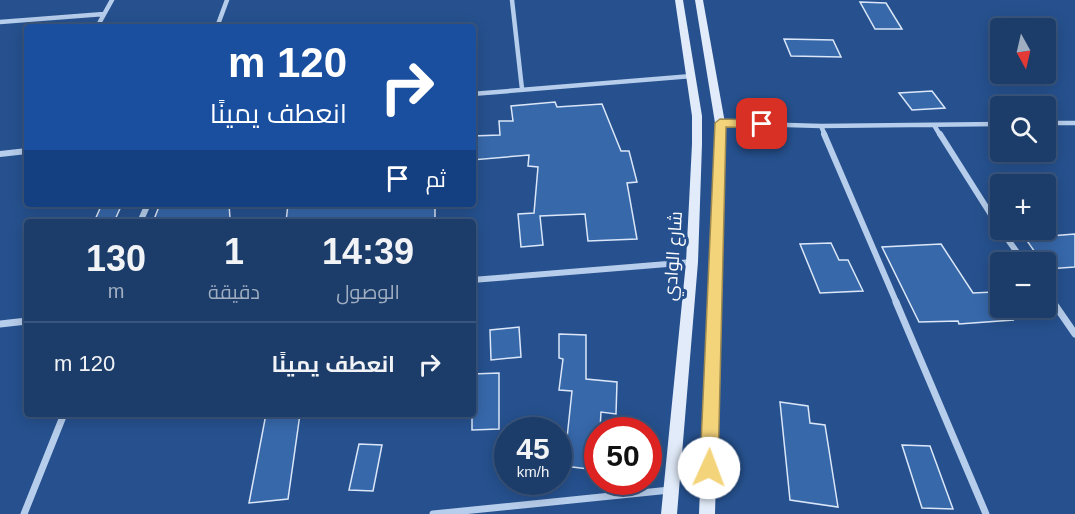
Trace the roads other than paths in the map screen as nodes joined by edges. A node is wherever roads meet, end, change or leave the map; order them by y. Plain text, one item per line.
1 (112, 0) edge
2 (227, 0) edge
3 (512, 0) edge
4 (679, 0) edge
5 (699, 0) edge
6 (104, 14) junction
7 (0, 22) edge
8 (99, 24) edge
9 (218, 24) edge
10 (692, 76) junction
11 (522, 88) junction
12 (476, 94) edge
13 (720, 123) junction
14 (1056, 123) edge
15 (1075, 123) edge
16 (990, 124) edge
17 (934, 125) junction
18 (821, 126) junction
19 (24, 151) edge
20 (0, 154) edge
21 (990, 212) edge
22 (692, 262) junction
23 (476, 280) edge
24 (1056, 306) edge
25 (24, 321) edge
26 (0, 324) edge
27 (1075, 334) edge
28 (63, 417) edge
29 (671, 490) junction
30 (24, 514) edge
31 (433, 514) edge
32 (669, 514) edge
33 (707, 514) edge
34 (986, 514) edge

1 - 6 street
2 - 9 street
3 - 11 street
4 - 10 main road, شارع الوادي
5 - 13 main road
6 - 7 street
6 - 8 street
10 - 11 street
10 - 22 main road, شارع الوادي
11 - 12 street
13 - 18 street
13 - 33 main road
14 - 15 street
16 - 17 street
17 - 18 street
17 - 21 street
18 - 34 street
19 - 20 street
22 - 23 street
22 - 29 main road, شارع الوادي
24 - 27 street
25 - 26 street
28 - 30 street
29 - 31 street
29 - 32 main road, شارع الوادي

